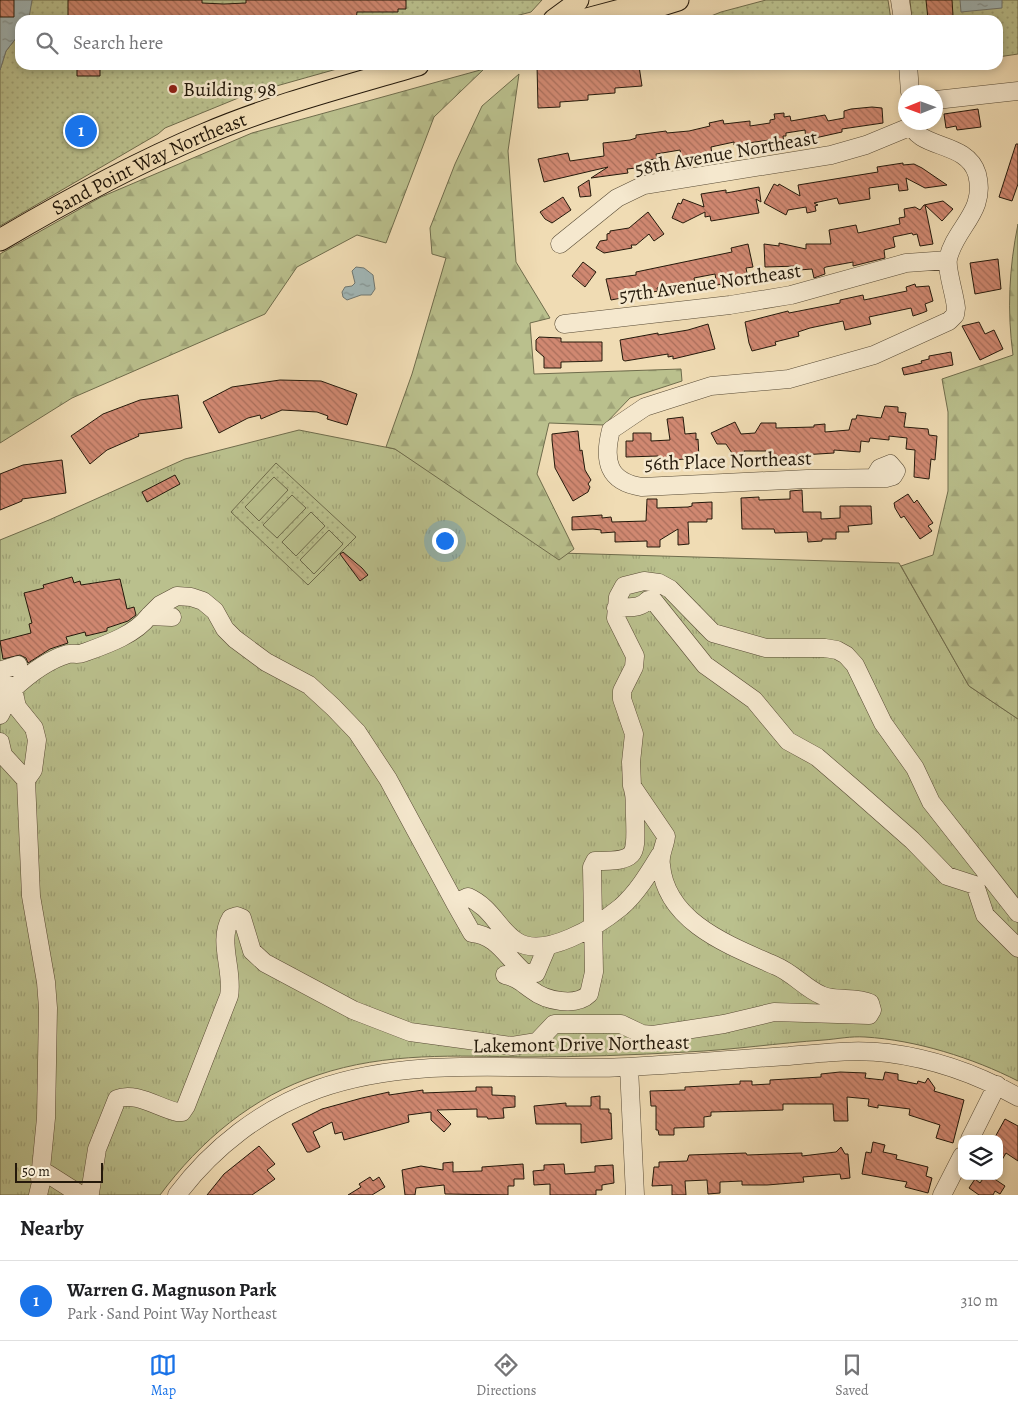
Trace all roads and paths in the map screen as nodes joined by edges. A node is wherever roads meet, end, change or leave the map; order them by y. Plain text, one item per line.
1 (578, 0) edge
2 (658, 0) edge
3 (678, 0) edge
4 (900, 0) edge
5 (621, 9) edge
6 (561, 15) edge
7 (603, 15) edge
8 (902, 15) edge
9 (402, 70) edge
10 (908, 70) edge
11 (909, 85) edge
12 (1018, 91) edge
13 (943, 99) edge
14 (899, 130) edge
15 (914, 130) edge
16 (0, 240) edge
17 (560, 244) dead end
18 (948, 260) junction
19 (564, 324) dead end
20 (874, 478) dead end
21 (616, 608) junction
22 (149, 616) junction
23 (172, 616) dead end
24 (6, 692) edge
25 (0, 715) edge
26 (0, 742) edge
27 (26, 780) junction
28 (632, 786) junction
29 (660, 855) junction
30 (455, 903) junction
31 (1018, 913) edge
32 (593, 925) junction
33 (547, 947) junction
34 (1018, 948) edge
35 (505, 974) dead end
36 (630, 1067) junction
37 (997, 1085) junction
38 (1018, 1097) edge
39 (972, 1135) edge
40 (958, 1164) edge
41 (39, 1187) edge
42 (81, 1195) edge
43 (87, 1195) edge
44 (177, 1195) edge
45 (635, 1195) edge
46 (942, 1195) edge

1 - 6 main road
2 - 5 main road
3 - 5 main road
4 - 8 street
5 - 7 main road
9 - 16 main road, Sand Point Way Northeast
10 - 11 street
12 - 13 street
14 - 17 street, 58th Avenue Northeast
15 - 18 street
18 - 19 street, 57th Avenue Northeast
18 - 20 street, 56th Place Northeast
21 - 28 street
21 - 31 street
21 - 34 street
22 - 23 street
22 - 24 street
22 - 30 street
24 - 25 street
24 - 27 street
26 - 27 street
27 - 41 street
28 - 29 street
28 - 32 street
29 - 32 street
29 - 43 street
30 - 33 street
30 - 33 street
32 - 33 street
32 - 35 street
36 - 37 street, Lakemont Drive Northeast
36 - 44 street, Lakemont Drive Northeast
36 - 45 street
37 - 38 street, Lakemont Drive Northeast
37 - 39 street
40 - 46 street
41 - 42 street

